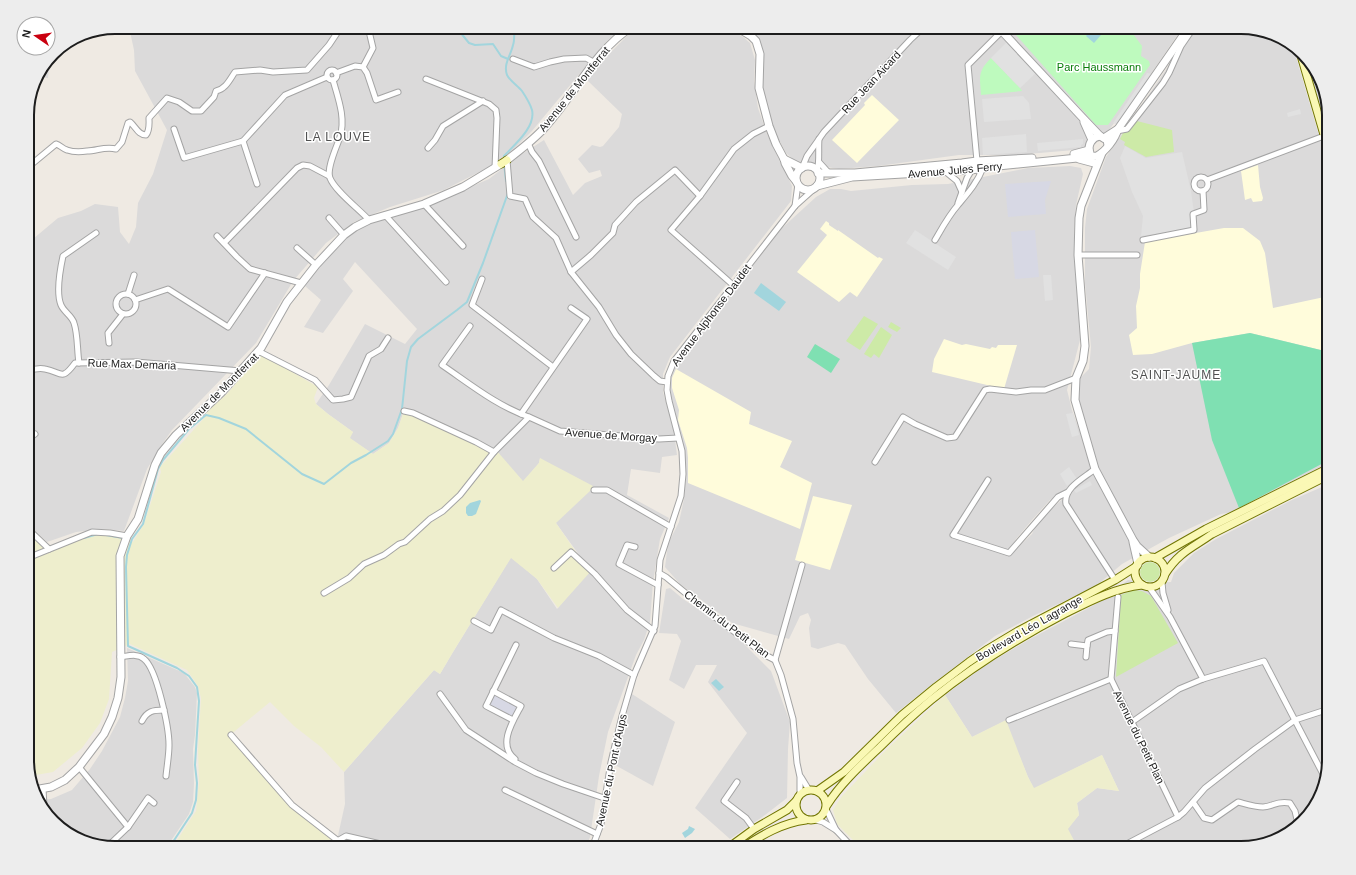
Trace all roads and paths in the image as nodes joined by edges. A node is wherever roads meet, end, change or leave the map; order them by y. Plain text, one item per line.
1 (336, 34) edge
2 (370, 34) edge
3 (622, 34) edge
4 (748, 34) edge
5 (917, 34) edge
6 (996, 34) edge
7 (1005, 34) edge
8 (1184, 34) edge
9 (1189, 34) edge
10 (513, 59) dead end
11 (595, 63) junction
12 (363, 66) junction
13 (1305, 66) edge
14 (336, 73) junction
15 (327, 77) junction
16 (426, 79) dead end
17 (333, 80) junction
18 (398, 92) dead end
19 (483, 101) junction
20 (1080, 115) junction
21 (769, 126) junction
22 (174, 129) dead end
23 (1322, 129) edge
24 (1118, 130) junction
25 (1102, 137) junction
26 (1322, 137) edge
27 (819, 138) junction
28 (1092, 140) junction
29 (243, 141) junction
30 (528, 143) junction
31 (1108, 145) junction
32 (428, 148) dead end
33 (1102, 153) junction
34 (1092, 156) junction
35 (784, 159) junction
36 (977, 161) junction
37 (34, 162) edge
38 (819, 162) junction
39 (502, 163) junction
40 (802, 168) junction
41 (983, 168) junction
42 (971, 170) junction
43 (945, 171) junction
44 (818, 172) junction
45 (828, 172) junction
46 (1094, 175) junction
47 (329, 176) junction
48 (1207, 180) junction
49 (797, 183) junction
50 (257, 184) dead end
51 (815, 187) junction
52 (1203, 191) junction
53 (962, 192) junction
54 (700, 196) junction
55 (424, 204) junction
56 (957, 205) junction
57 (795, 206) junction
58 (385, 215) junction
59 (328, 218) dead end
60 (369, 220) junction
61 (96, 233) dead end
62 (344, 235) junction
63 (217, 236) dead end
64 (576, 237) dead end
65 (935, 240) dead end
66 (1143, 240) dead end
67 (224, 243) junction
68 (463, 246) dead end
69 (297, 248) dead end
70 (1078, 255) junction
71 (1137, 255) dead end
72 (316, 265) junction
73 (571, 272) junction
74 (266, 273) junction
75 (134, 275) dead end
76 (482, 279) dead end
77 (446, 282) dead end
78 (301, 283) junction
79 (733, 285) junction
80 (128, 294) junction
81 (135, 300) junction
82 (571, 308) dead end
83 (123, 314) junction
84 (470, 326) dead end
85 (388, 338) dead end
86 (109, 343) dead end
87 (258, 352) junction
88 (79, 362) junction
89 (553, 367) junction
90 (34, 370) edge
91 (241, 371) junction
92 (1076, 378) junction
93 (667, 382) junction
94 (404, 411) dead end
95 (520, 414) junction
96 (529, 417) junction
97 (678, 438) junction
98 (494, 452) junction
99 (875, 462) dead end
100 (1095, 469) junction
101 (1322, 472) edge
102 (1322, 479) edge
103 (988, 480) dead end
104 (594, 490) dead end
105 (1068, 492) junction
106 (671, 527) junction
107 (34, 535) edge
108 (127, 536) junction
109 (1133, 540) junction
110 (635, 548) dead end
111 (49, 549) junction
112 (34, 555) edge
113 (1152, 557) junction
114 (802, 565) dead end
115 (1137, 565) junction
116 (554, 568) dead end
117 (659, 573) junction
118 (1165, 574) junction
119 (1115, 580) junction
120 (1162, 582) junction
121 (658, 585) junction
122 (1146, 586) junction
123 (324, 593) dead end
124 (1118, 597) dead end
125 (1170, 617) junction
126 (474, 621) dead end
127 (654, 631) junction
128 (1115, 631) junction
129 (1071, 644) dead end
130 (516, 645) dead end
131 (1087, 646) junction
132 (1086, 657) dead end
133 (120, 658) junction
134 (775, 660) junction
135 (634, 675) junction
136 (1111, 679) junction
137 (1203, 679) junction
138 (493, 691) junction
139 (440, 694) dead end
140 (164, 710) junction
141 (1322, 711) edge
142 (513, 720) junction
143 (1009, 720) dead end
144 (1296, 720) junction
145 (142, 721) dead end
146 (1132, 722) junction
147 (231, 735) dead end
148 (80, 767) junction
149 (525, 767) junction
150 (1321, 770) edge
151 (166, 776) dead end
152 (800, 777) junction
153 (737, 782) dead end
154 (39, 789) edge
155 (43, 789) junction
156 (505, 790) dead end
157 (809, 790) junction
158 (817, 791) junction
159 (44, 798) edge
160 (604, 798) junction
161 (798, 798) junction
162 (154, 802) dead end
163 (1193, 802) junction
164 (826, 807) junction
165 (1178, 817) junction
166 (1297, 819) edge
167 (806, 820) junction
168 (816, 820) junction
169 (128, 827) junction
170 (754, 829) junction
171 (836, 830) junction
172 (597, 834) junction
173 (337, 840) joint
174 (113, 841) edge
175 (368, 841) edge
176 (594, 841) edge
177 (738, 841) edge
178 (752, 841) edge
179 (846, 841) edge
180 (1132, 841) edge

1 - 37 street
2 - 12 street
3 - 11 street, Avenue de Montferrat
4 - 21 street
5 - 27 street, Rue Jean Aicard
6 - 36 street
7 - 20 street
8 - 24 street
9 - 24 street
10 - 11 street
11 - 30 street, Avenue de Montferrat
12 - 14 street
12 - 18 street
13 - 23 main road
14 - 15 street
14 - 17 street
15 - 17 street
15 - 29 street
16 - 19 street
17 - 47 street
19 - 32 street
19 - 39 street
20 - 25 street
20 - 28 street
21 - 35 street
21 - 54 street
22 - 29 street
24 - 25 street
24 - 31 street
25 - 28 street
25 - 31 street
26 - 48 street
27 - 38 street
27 - 40 street, Rue Jean Aicard
28 - 34 street
29 - 50 street
30 - 39 street, Avenue de Montferrat
30 - 64 street
31 - 33 street
33 - 34 street
33 - 46 street
34 - 36 street, Avenue Jules Ferry
34 - 41 street, Avenue Jules Ferry
34 - 46 street
35 - 40 street
35 - 49 street
36 - 41 street
36 - 42 street
36 - 45 street, Avenue Jules Ferry
38 - 44 street
38 - 45 street
39 - 55 street, Avenue de Montferrat
39 - 73 street
40 - 44 street
40 - 49 street
41 - 42 street, Avenue Jules Ferry
41 - 56 street
42 - 43 street, Avenue Jules Ferry
42 - 53 street
43 - 51 street, Avenue Jules Ferry
43 - 53 street
44 - 45 street, Avenue Jules Ferry
44 - 51 street
46 - 70 street
47 - 60 street
47 - 67 street
48 - 52 street
48 - 52 street
49 - 51 street
49 - 57 street
51 - 57 street, Avenue Alphonse Daudet
52 - 66 street
53 - 56 street
54 - 73 street
54 - 79 street
55 - 58 street, Avenue de Montferrat
55 - 68 street
56 - 65 street
57 - 79 street, Avenue Alphonse Daudet
58 - 60 street, Avenue de Montferrat
58 - 77 street
59 - 62 street
60 - 62 street, Avenue de Montferrat
61 - 88 street
62 - 72 street, Avenue de Montferrat
63 - 67 street
67 - 74 street
69 - 72 street
70 - 71 street
70 - 92 street
72 - 78 street, Avenue de Montferrat
73 - 93 street
74 - 78 street
74 - 81 street
75 - 80 street
76 - 89 street
78 - 87 street, Avenue de Montferrat
79 - 93 street, Avenue Alphonse Daudet
80 - 81 street
80 - 83 street
81 - 83 street
82 - 89 street
83 - 86 street
84 - 95 street, Avenue de Morgay
85 - 87 street
87 - 91 street, Avenue de Montferrat
88 - 90 street, Rue Max Demaria
88 - 91 street, Rue Max Demaria
89 - 95 street
91 - 108 street, Avenue de Montferrat
92 - 99 street
92 - 100 street
93 - 97 street, Avenue Alphonse Daudet
94 - 98 street
95 - 96 street, Avenue de Morgay
96 - 97 street, Avenue de Morgay
96 - 98 street
97 - 106 street, Avenue du Pont d'Aups
98 - 123 street
100 - 105 street
100 - 109 street
101 - 113 main road
102 - 118 main road
103 - 105 street
104 - 106 street
105 - 119 street
106 - 117 street, Avenue du Pont d'Aups
107 - 111 street
108 - 111 street
108 - 133 street, Avenue de Montferrat
109 - 113 street
109 - 115 street
110 - 121 street
111 - 112 street
113 - 115 main road
113 - 118 main road
114 - 134 street
115 - 119 main road, Boulevard Léo Lagrange
115 - 122 main road
116 - 127 street
117 - 121 street, Avenue du Pont d'Aups
117 - 134 street, Chemin du Petit Plan
118 - 120 main road
119 - 158 main road, Boulevard Léo Lagrange
120 - 122 main road
120 - 125 street
121 - 127 street, Avenue du Pont d'Aups
122 - 125 street
122 - 164 main road, Boulevard Léo Lagrange
124 - 128 street, Avenue du Petit Plan
125 - 137 street
126 - 135 street
127 - 135 street, Avenue du Pont d'Aups
128 - 131 street
128 - 136 street, Avenue du Petit Plan
129 - 131 street
130 - 138 street
131 - 132 street
133 - 140 street
133 - 148 street, Avenue de Montferrat
134 - 152 street, Chemin du Petit Plan
135 - 160 street, Avenue du Pont d'Aups
136 - 143 street
136 - 146 street, Avenue du Petit Plan
137 - 144 street
137 - 146 street
138 - 142 street
138 - 142 street
139 - 149 street
140 - 145 street
140 - 151 street
141 - 144 street
142 - 149 street
144 - 150 street
144 - 163 street
146 - 165 street, Avenue du Petit Plan
147 - 173 street
148 - 155 street, Avenue de Montferrat
148 - 169 street
149 - 160 street
152 - 157 street, Chemin du Petit Plan
152 - 161 street, Chemin du Petit Plan
153 - 170 street
154 - 155 street, Avenue de Montferrat
155 - 159 street
156 - 172 street
157 - 158 main road
157 - 161 main road
158 - 164 main road
160 - 172 street, Avenue du Pont d'Aups
161 - 167 main road
161 - 170 main road
162 - 169 street
163 - 165 street
163 - 166 street
164 - 168 main road
164 - 171 street
165 - 180 street
167 - 168 main road
167 - 178 main road
168 - 171 street
169 - 174 street
170 - 177 main road
171 - 179 street
172 - 176 street, Avenue du Pont d'Aups
173 - 175 street

